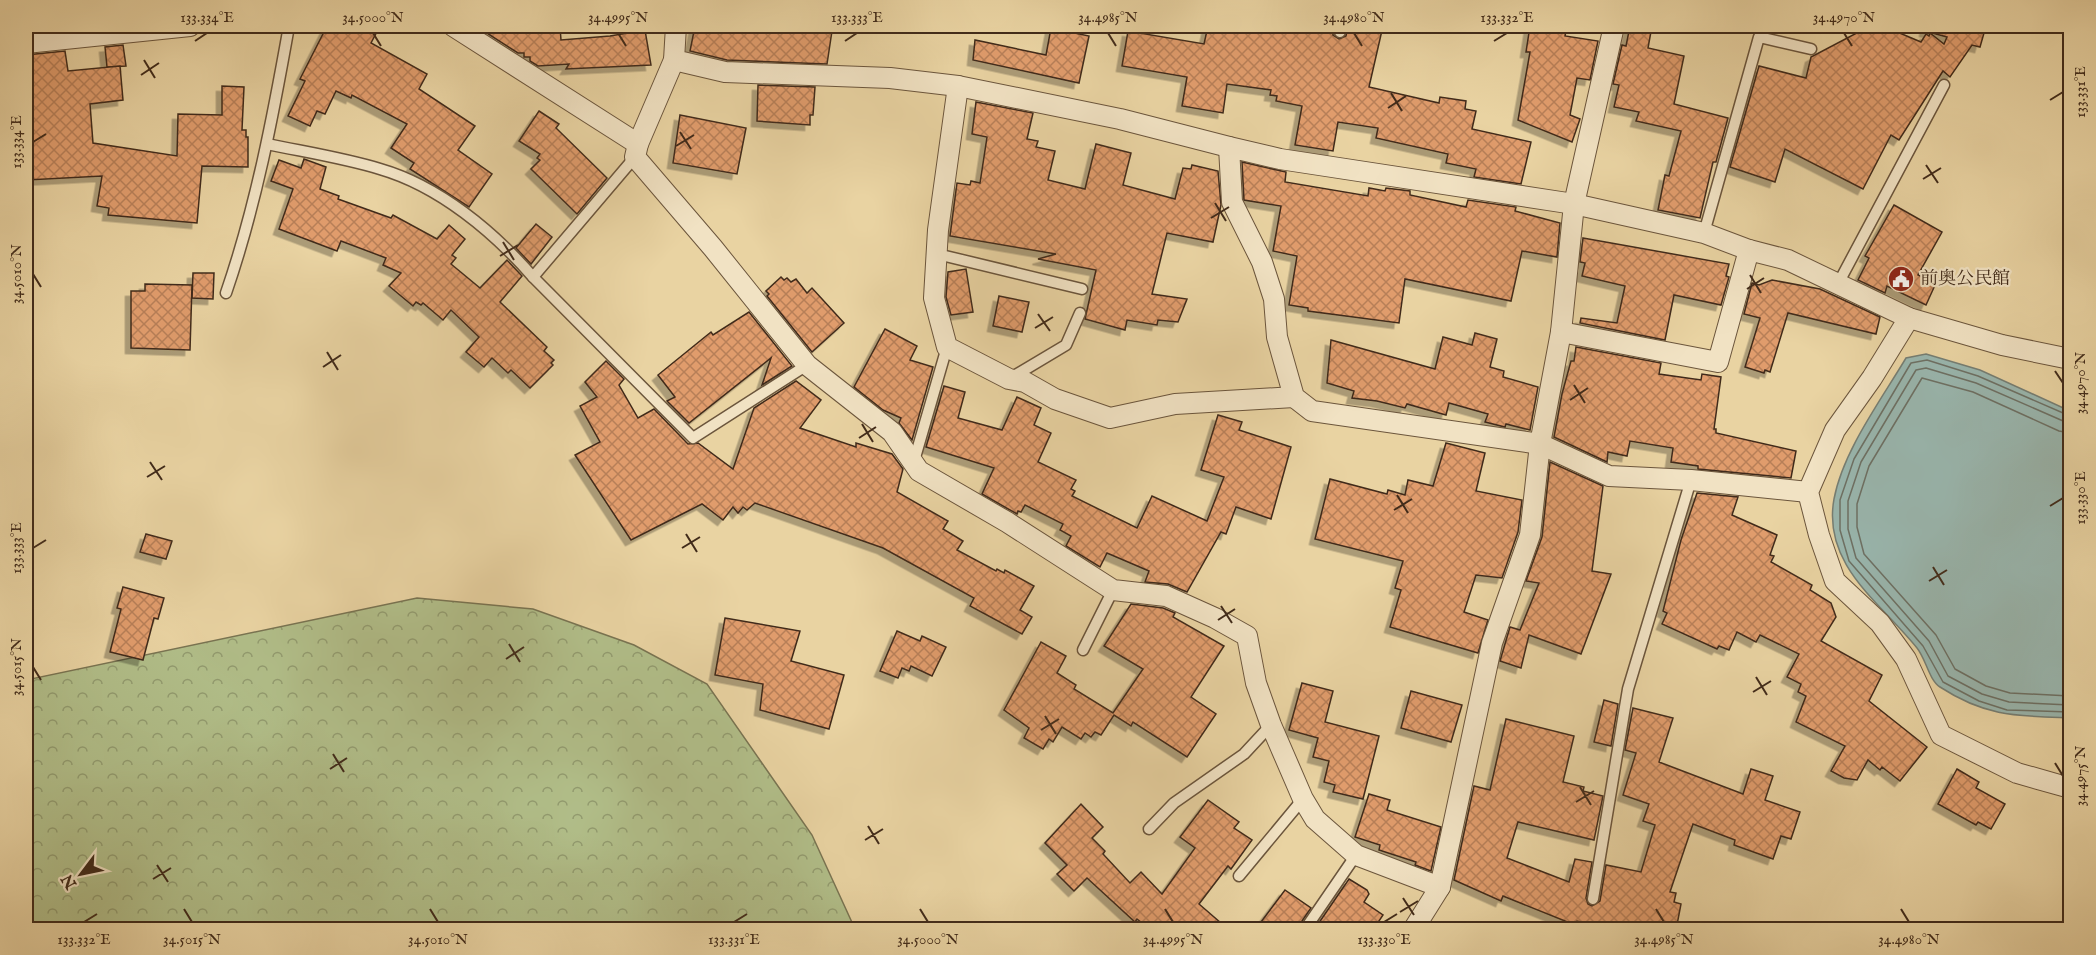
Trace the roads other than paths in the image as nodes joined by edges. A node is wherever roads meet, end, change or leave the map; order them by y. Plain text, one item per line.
1 (190, 26) edge
2 (289, 26) edge
3 (453, 26) edge
4 (676, 26) edge
5 (1614, 26) edge
6 (26, 43) edge
7 (1811, 49) dead end
8 (674, 60) junction
9 (1944, 85) dead end
10 (958, 86) junction
11 (267, 144) junction
12 (1230, 147) junction
13 (637, 151) junction
14 (1574, 204) junction
15 (1704, 233) junction
16 (1749, 250) junction
17 (937, 254) junction
18 (533, 277) junction
19 (1839, 282) junction
20 (1082, 289) dead end
21 (226, 293) dead end
22 (1080, 312) dead end
23 (1909, 318) junction
24 (1561, 332) junction
25 (947, 347) junction
26 (2070, 359) edge
27 (807, 365) junction
28 (1009, 379) junction
29 (1294, 397) junction
30 (1540, 444) junction
31 (914, 461) junction
32 (1690, 480) junction
33 (1808, 492) junction
34 (1113, 590) junction
35 (1083, 650) dead end
36 (1271, 725) junction
37 (2070, 788) edge
38 (1303, 799) junction
39 (1149, 829) dead end
40 (1356, 855) junction
41 (1239, 876) dead end
42 (1440, 887) junction
43 (1593, 899) dead end
44 (1308, 925) dead end
45 (1413, 930) edge

1 - 6 street
2 - 11 lane
3 - 13 street
4 - 8 street
5 - 14 street
7 - 15 lane
8 - 10 street
8 - 13 street
9 - 19 lane
10 - 12 street
10 - 17 street
11 - 18 lane
11 - 21 lane
12 - 14 street
12 - 29 street
13 - 18 lane
13 - 27 street
14 - 15 street
14 - 24 street
15 - 16 street
16 - 19 street
16 - 24 street
17 - 20 lane
17 - 25 street
18 - 27 lane
19 - 23 street
22 - 28 lane
23 - 26 street
23 - 33 street
24 - 30 street
25 - 28 street
25 - 31 lane
27 - 31 street
28 - 29 street
29 - 30 street
30 - 32 street
30 - 42 street
31 - 34 street
32 - 33 street
32 - 43 lane
33 - 37 street
34 - 35 lane
34 - 36 street
36 - 38 street
36 - 39 lane
38 - 40 street
38 - 41 lane
40 - 42 street
40 - 44 lane
42 - 45 street

